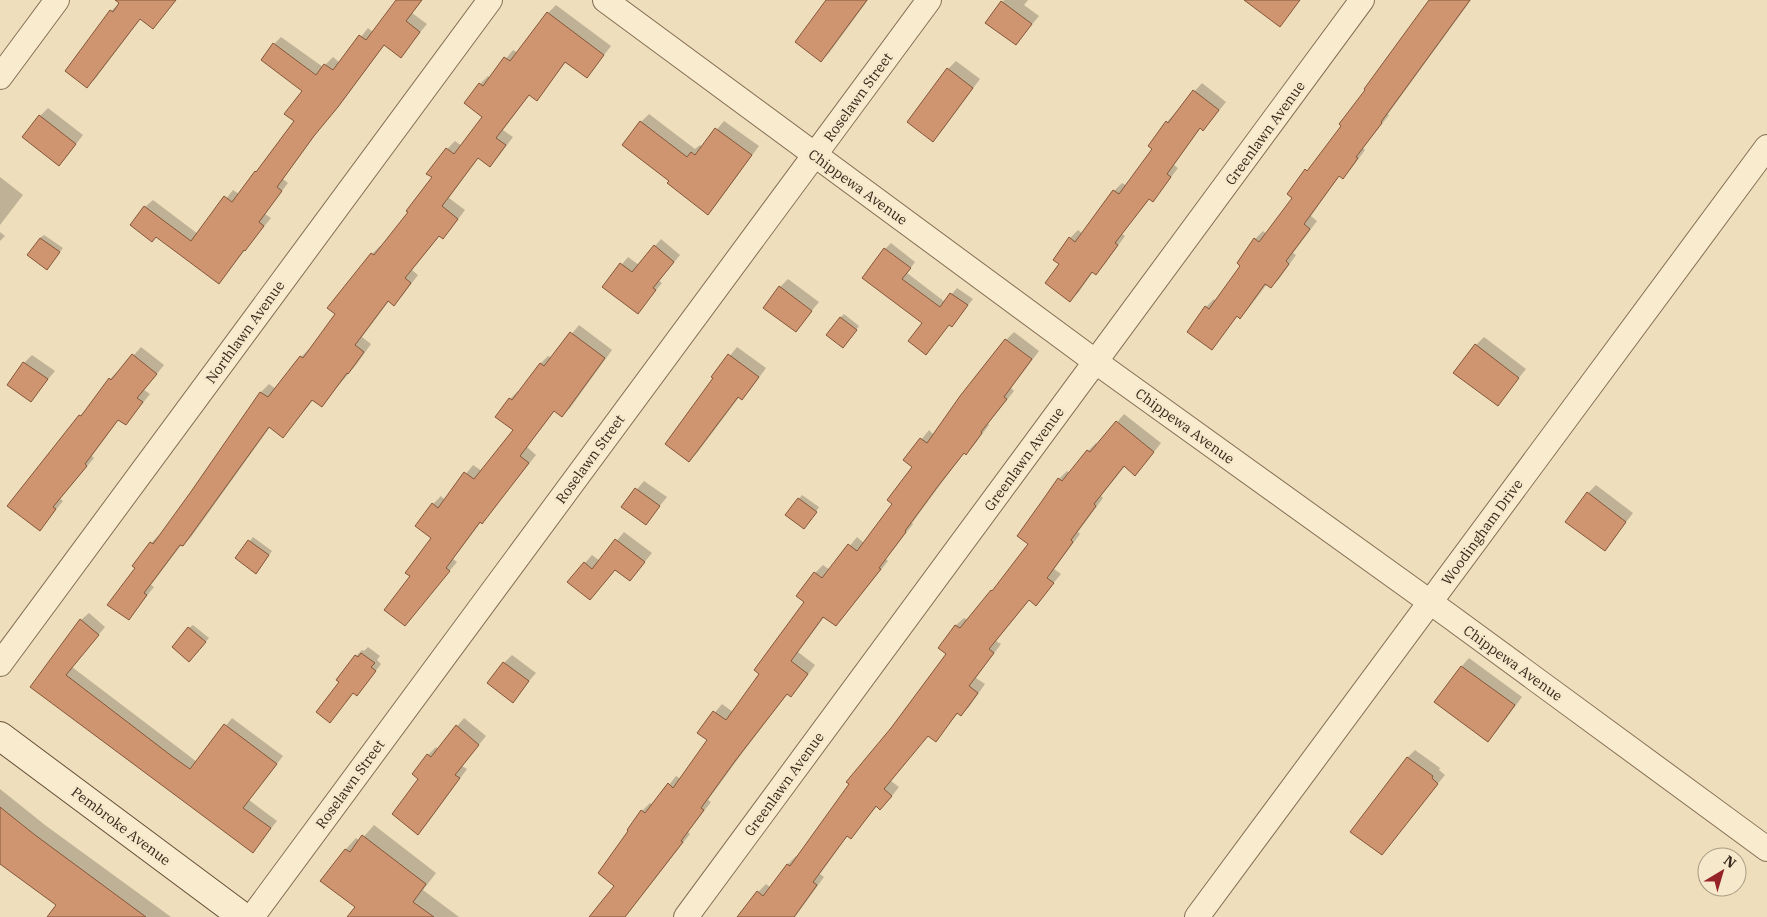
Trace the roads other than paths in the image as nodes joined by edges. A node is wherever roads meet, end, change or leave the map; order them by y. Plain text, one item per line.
1 (57, 0) edge
2 (490, 0) edge
3 (605, 0) edge
4 (929, 0) edge
5 (1362, 0) edge
6 (0, 77) edge
7 (1767, 147) edge
8 (815, 155) junction
9 (1096, 362) junction
10 (1430, 602) junction
11 (0, 664) edge
12 (0, 736) edge
13 (1767, 849) edge
14 (243, 917) edge
15 (252, 917) edge
16 (686, 917) edge
17 (1197, 917) edge

1 - 6 street
2 - 11 street, Northlawn Avenue
3 - 8 street, Chippewa Avenue
4 - 8 street, Roselawn Street
5 - 9 street, Greenlawn Avenue
7 - 10 street, Woodingham Drive
8 - 9 street, Chippewa Avenue
8 - 15 street, Roselawn Street
9 - 10 street, Chippewa Avenue
9 - 16 street, Greenlawn Avenue
10 - 13 street, Chippewa Avenue
10 - 17 street, Woodingham Drive
12 - 14 street, Pembroke Avenue

